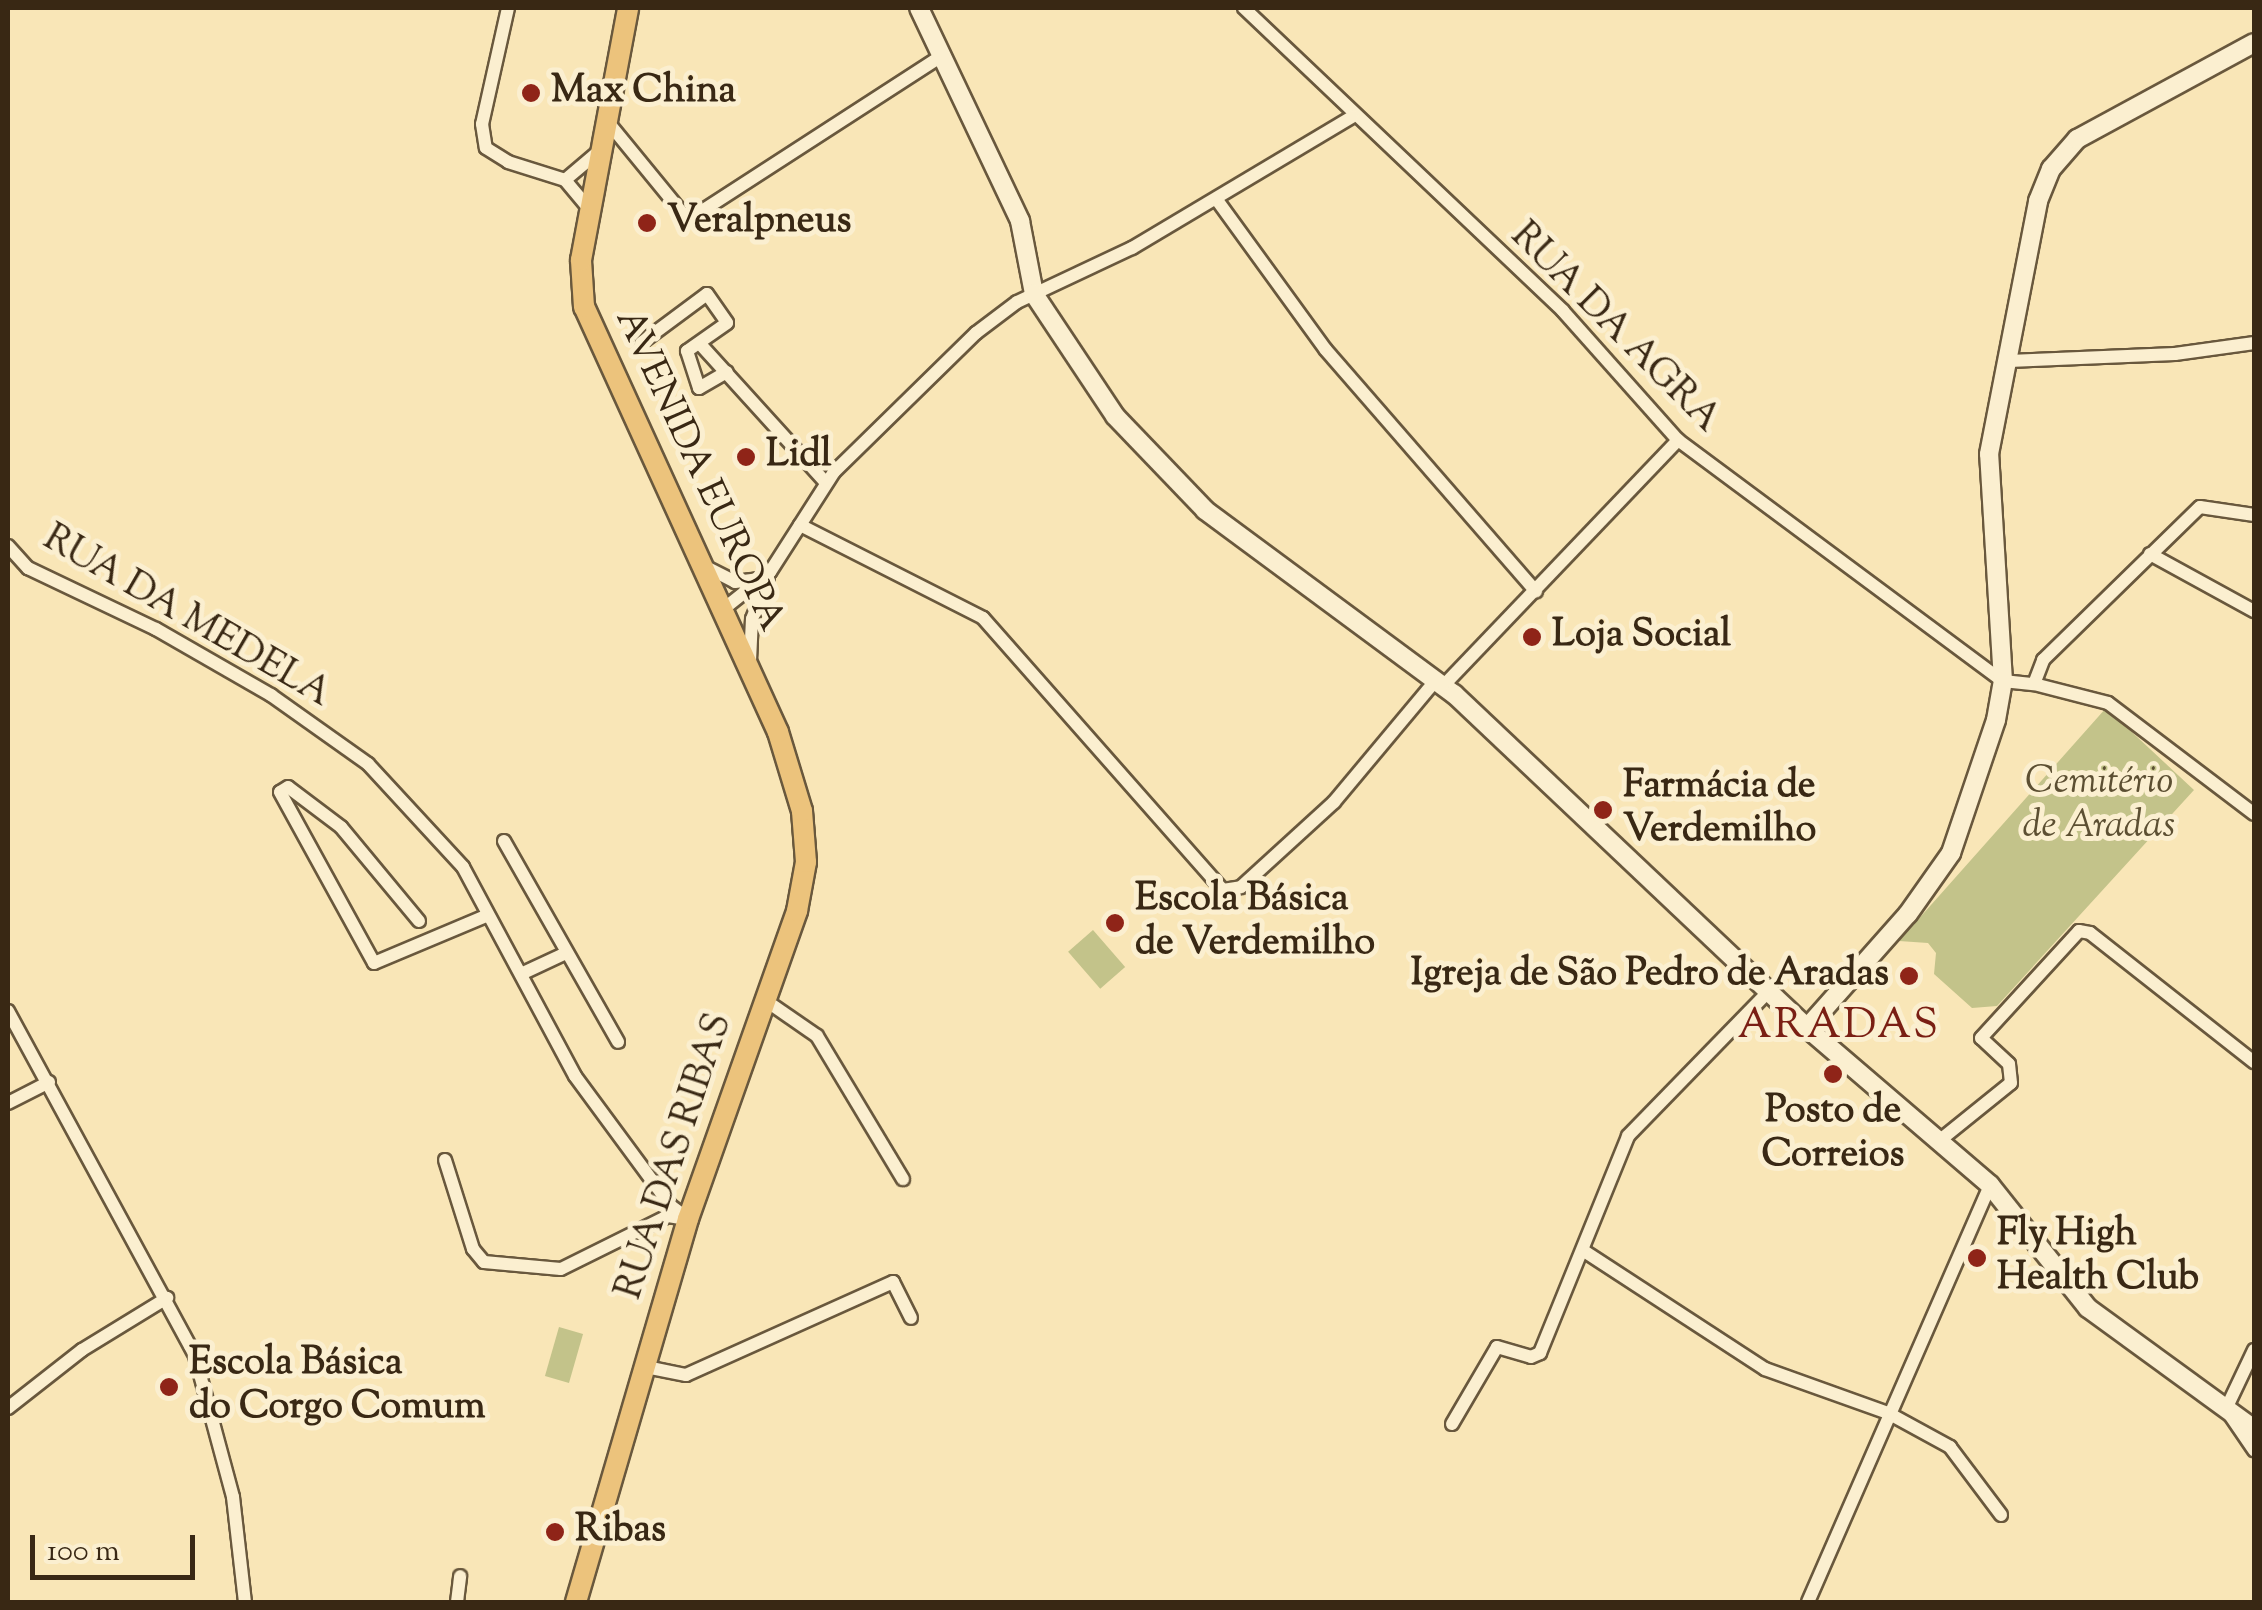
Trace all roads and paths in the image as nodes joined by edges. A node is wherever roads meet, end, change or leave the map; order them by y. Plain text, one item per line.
1 (508, 8) edge
2 (628, 8) edge
3 (919, 8) edge
4 (1244, 8) edge
5 (2254, 42) edge
6 (943, 55) junction
7 (1352, 117) junction
8 (607, 121) junction
9 (603, 144) junction
10 (565, 180) junction
11 (1217, 200) junction
12 (590, 210) junction
13 (1034, 294) junction
14 (641, 343) dead end
15 (2254, 343) edge
16 (701, 345) junction
17 (2009, 361) junction
18 (727, 372) junction
19 (1678, 440) junction
20 (826, 483) junction
21 (2254, 515) edge
22 (800, 524) junction
23 (8, 546) edge
24 (2150, 554) junction
25 (708, 568) junction
26 (770, 572) junction
27 (1536, 592) junction
28 (758, 604) junction
29 (726, 608) junction
30 (2254, 611) edge
31 (1971, 658) junction
32 (2002, 658) junction
33 (751, 668) junction
34 (1440, 682) junction
35 (2003, 682) junction
36 (2034, 684) junction
37 (778, 732) joint
38 (323, 813) junction
39 (2254, 814) edge
40 (302, 833) junction
41 (504, 841) dead end
42 (486, 916) junction
43 (419, 921) dead end
44 (566, 953) junction
45 (521, 974) junction
46 (1768, 992) junction
47 (765, 1000) junction
48 (8, 1011) edge
49 (1806, 1028) junction
50 (618, 1042) dead end
51 (2254, 1062) edge
52 (49, 1082) junction
53 (8, 1103) edge
54 (1939, 1142) junction
55 (445, 1160) dead end
56 (904, 1180) dead end
57 (1990, 1185) junction
58 (688, 1219) junction
59 (1584, 1251) junction
60 (167, 1298) junction
61 (911, 1318) dead end
62 (2254, 1350) edge
63 (646, 1368) junction
64 (8, 1408) edge
65 (2226, 1410) junction
66 (1888, 1414) junction
67 (1452, 1424) dead end
68 (2254, 1429) edge
69 (2254, 1450) edge
70 (2001, 1516) dead end
71 (460, 1576) dead end
72 (244, 1602) edge
73 (457, 1602) edge
74 (576, 1602) edge
75 (1808, 1602) edge

1 - 10 street
2 - 8 main road, AVENIDA EUROPA
3 - 6 main road
4 - 7 street, RUA DA AGRA
5 - 17 main road
6 - 8 street
6 - 13 main road
7 - 11 street
7 - 19 street, RUA DA AGRA
8 - 9 main road, AVENIDA EUROPA
9 - 10 street
9 - 12 main road, AVENIDA EUROPA
10 - 12 street
11 - 13 street
11 - 27 street
12 - 25 main road, AVENIDA EUROPA
13 - 20 street
13 - 34 main road
14 - 16 street
15 - 17 street
16 - 18 street
16 - 18 street
17 - 32 main road
18 - 20 street
19 - 27 street
19 - 31 street, RUA DA AGRA
20 - 22 street
21 - 24 street
22 - 26 street
22 - 34 street
23 - 42 street, RUA DA MEDELA
24 - 30 street
24 - 36 street
25 - 26 street
25 - 29 main road, AVENIDA EUROPA
26 - 28 street
26 - 29 street
27 - 34 street
28 - 29 street
28 - 33 street
29 - 33 main road, AVENIDA EUROPA
31 - 32 street
31 - 35 street, RUA DA AGRA
32 - 35 main road
33 - 37 main road, AVENIDA EUROPA
34 - 46 main road
35 - 36 street
35 - 49 main road
36 - 39 street
37 - 47 main road, RUA DAS RIBAS
38 - 40 street
38 - 40 street
38 - 43 street
40 - 42 street
41 - 44 street
42 - 45 street, RUA DA MEDELA
44 - 45 street
44 - 50 street
45 - 58 street, RUA DA MEDELA
46 - 49 main road
46 - 59 street
47 - 56 street
47 - 58 main road, RUA DAS RIBAS
48 - 52 street
49 - 54 main road
51 - 54 street
52 - 53 street
52 - 60 street
54 - 57 main road
55 - 58 street
57 - 65 main road
57 - 66 street
58 - 63 main road, RUA DAS RIBAS
59 - 66 street
59 - 67 street
60 - 64 street
60 - 72 street
61 - 63 street
62 - 65 street
63 - 74 main road, RUA DAS RIBAS
65 - 68 main road
65 - 69 street
66 - 70 street
66 - 75 street
71 - 73 street

